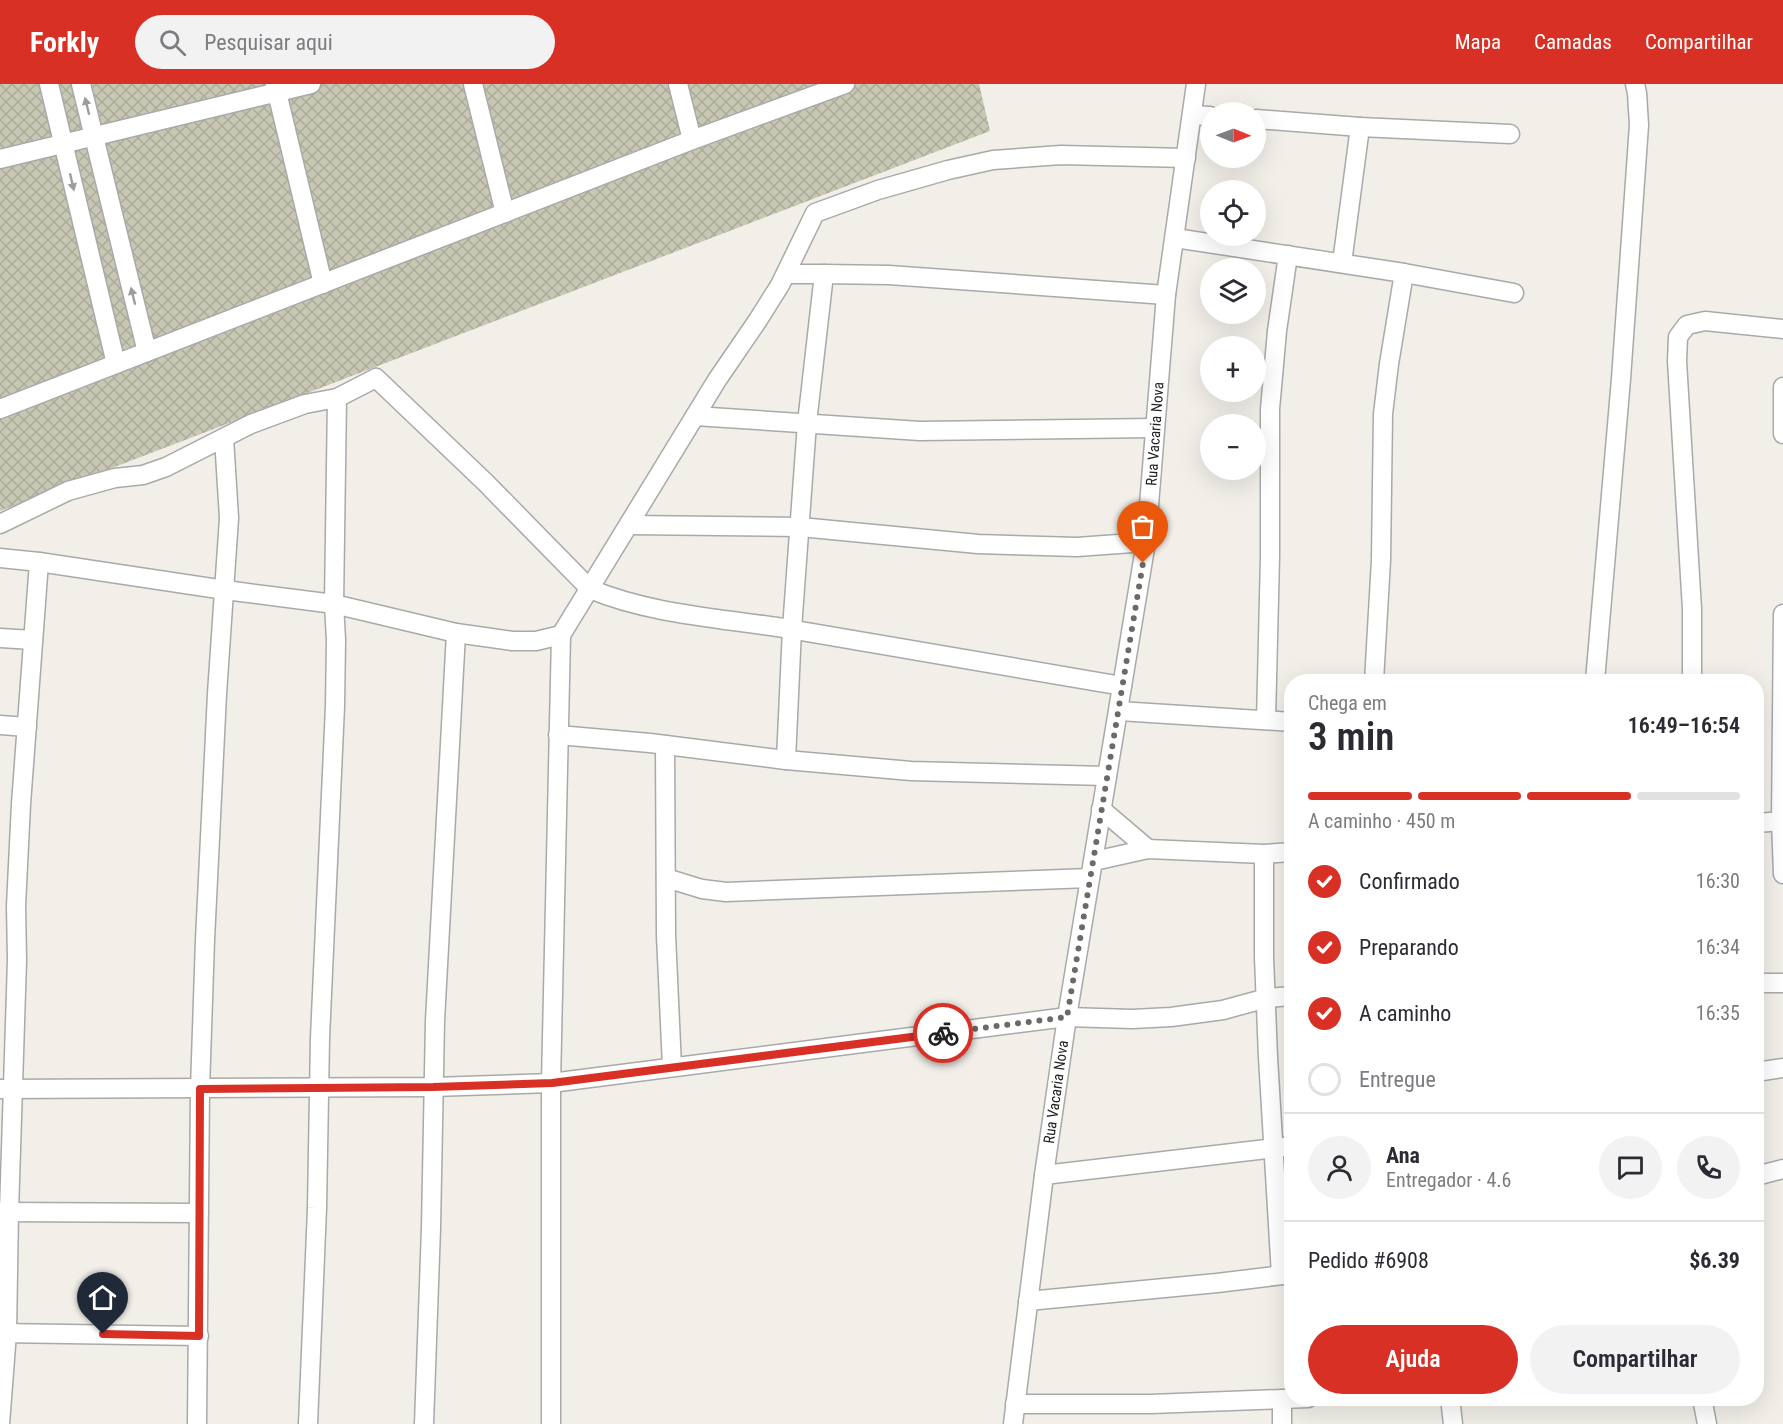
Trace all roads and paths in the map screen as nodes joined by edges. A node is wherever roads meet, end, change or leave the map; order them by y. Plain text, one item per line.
1 (49, 84) edge
2 (81, 84) edge
3 (311, 84) edge
4 (473, 84) edge
5 (678, 84) edge
6 (844, 84) edge
7 (1196, 84) edge
8 (1635, 84) edge
9 (276, 88) edge
10 (1192, 115) junction
11 (1200, 115) edge
12 (1266, 120) edge
13 (1360, 127) junction
14 (1510, 134) dead end
15 (94, 136) junction
16 (692, 140) junction
17 (63, 144) junction
18 (1186, 158) junction
19 (0, 159) edge
20 (505, 213) junction
21 (1175, 238) junction
22 (1288, 255) junction
23 (1342, 263) junction
24 (1404, 273) junction
25 (786, 274) junction
26 (824, 274) junction
27 (323, 284) junction
28 (1514, 293) dead end
29 (1166, 295) junction
30 (1783, 329) edge
31 (147, 352) junction
32 (116, 364) junction
33 (1783, 387) edge
34 (337, 398) junction
35 (1783, 407) edge
36 (0, 409) edge
37 (695, 416) junction
38 (807, 423) junction
39 (1154, 428) junction
40 (1783, 434) edge
41 (224, 438) junction
42 (0, 524) edge
43 (628, 525) junction
44 (800, 527) junction
45 (1146, 542) junction
46 (0, 558) edge
47 (39, 562) junction
48 (590, 589) junction
49 (225, 590) junction
50 (334, 604) junction
51 (1783, 614) edge
52 (792, 629) junction
53 (456, 633) junction
54 (561, 635) junction
55 (0, 638) edge
56 (33, 640) junction
57 (1374, 674) edge
58 (1596, 674) edge
59 (1692, 674) edge
60 (1122, 686) junction
61 (1783, 702) edge
62 (1119, 711) junction
63 (1266, 720) junction
64 (1284, 721) edge
65 (0, 725) edge
66 (27, 727) junction
67 (558, 735) junction
68 (665, 745) junction
69 (786, 760) junction
70 (1107, 776) junction
71 (1101, 809) junction
72 (1782, 821) edge
73 (1764, 822) edge
74 (1148, 849) junction
75 (1284, 853) edge
76 (1264, 854) junction
77 (1092, 870) junction
78 (1783, 874) edge
79 (666, 878) junction
80 (1764, 983) edge
81 (1783, 983) edge
82 (1284, 997) edge
83 (1267, 998) junction
84 (1067, 1017) junction
85 (672, 1067) junction
86 (1783, 1068) edge
87 (1764, 1071) edge
88 (552, 1083) junction
89 (433, 1087) junction
90 (318, 1088) junction
91 (7, 1089) edge
92 (200, 1089) junction
93 (1284, 1147) edge
94 (1273, 1149) junction
95 (1783, 1169) edge
96 (1764, 1174) edge
97 (1044, 1175) junction
98 (4, 1212) edge
99 (200, 1213) junction
100 (1284, 1255) edge
101 (1284, 1274) edge
102 (1028, 1301) junction
103 (4, 1333) edge
104 (199, 1336) junction
105 (1282, 1400) joint
106 (1015, 1404) junction
107 (1451, 1406) edge
108 (1704, 1406) edge
109 (0, 1424) edge
110 (197, 1424) edge
111 (308, 1424) edge
112 (424, 1424) edge
113 (551, 1424) edge
114 (1013, 1424) edge
115 (1282, 1424) edge
116 (1453, 1424) edge
117 (1707, 1424) edge

1 - 17 street
15 -> 2 street
3 - 9 street
4 - 20 street
5 - 16 street
6 - 16 street
7 - 10 street, Rua Vacaria Nova
8 - 58 street
9 - 15 street
9 - 27 street
10 - 11 street
10 - 18 street, Rua Vacaria Nova
12 - 13 street
13 - 14 street
13 - 23 street
15 - 17 street
31 -> 15 street
16 - 20 street
17 - 19 street
17 -> 32 street
18 - 21 street, Rua Vacaria Nova
18 - 25 street
20 - 27 street
21 - 22 street
21 - 29 street, Rua Vacaria Nova
22 - 23 street
22 - 63 street
23 - 24 street
24 - 28 street
24 - 57 street
25 - 26 street
25 - 37 street
26 - 29 street
26 - 38 street
27 - 31 street
29 - 39 street, Rua Vacaria Nova
30 - 59 street
31 - 32 street
32 - 36 street
33 - 35 street
34 - 41 street
34 - 48 street
34 - 50 street
35 - 40 street
37 - 38 street
37 - 43 street
38 - 39 street
38 - 44 street
39 - 45 street, Rua Vacaria Nova
41 - 42 street
41 - 49 street
43 - 44 street
43 - 48 street
44 - 45 street
44 - 52 street
45 - 60 street, Rua Vacaria Nova
46 - 47 street
47 - 49 street
47 - 56 street
48 - 52 street
48 - 54 street
49 - 50 street
49 - 92 street
50 - 53 street
50 - 90 street
51 - 61 street
52 - 60 street
52 - 69 street
53 - 54 street
53 - 89 street
54 - 67 street
55 - 56 street
56 - 66 street
60 - 62 street, Rua Vacaria Nova
61 - 72 street
62 - 63 street
62 - 70 street, Rua Vacaria Nova
63 - 64 street
65 - 66 street
66 - 91 street
67 - 68 street
67 - 88 street
68 - 69 street
68 - 79 street
69 - 70 street
70 - 71 street, Rua Vacaria Nova
71 - 74 street
71 - 77 street, Rua Vacaria Nova
72 - 73 street
72 - 78 street
74 - 76 street
74 - 77 street
75 - 76 street
76 - 83 street
77 - 79 street
77 - 84 street, Rua Vacaria Nova
79 - 85 street
80 - 81 street
82 - 83 street
83 - 84 street
83 - 94 street
84 - 85 street
84 - 97 street, Rua Vacaria Nova
85 - 88 street
86 - 87 street
88 - 89 street
88 - 113 street
89 - 90 street
89 - 112 street
90 - 92 street
90 - 111 street
91 - 92 street
91 - 98 street
92 - 99 street
93 - 94 street
94 - 97 street
94 - 100 street
95 - 96 street
97 - 102 street, Rua Vacaria Nova
98 - 99 street
98 - 103 street
99 - 104 street
101 - 102 street
102 - 106 street, Rua Vacaria Nova
103 - 104 street
103 - 109 street
104 - 110 street
105 - 106 street
105 - 115 street
106 - 114 street, Rua Vacaria Nova
107 - 116 street
108 - 117 street

